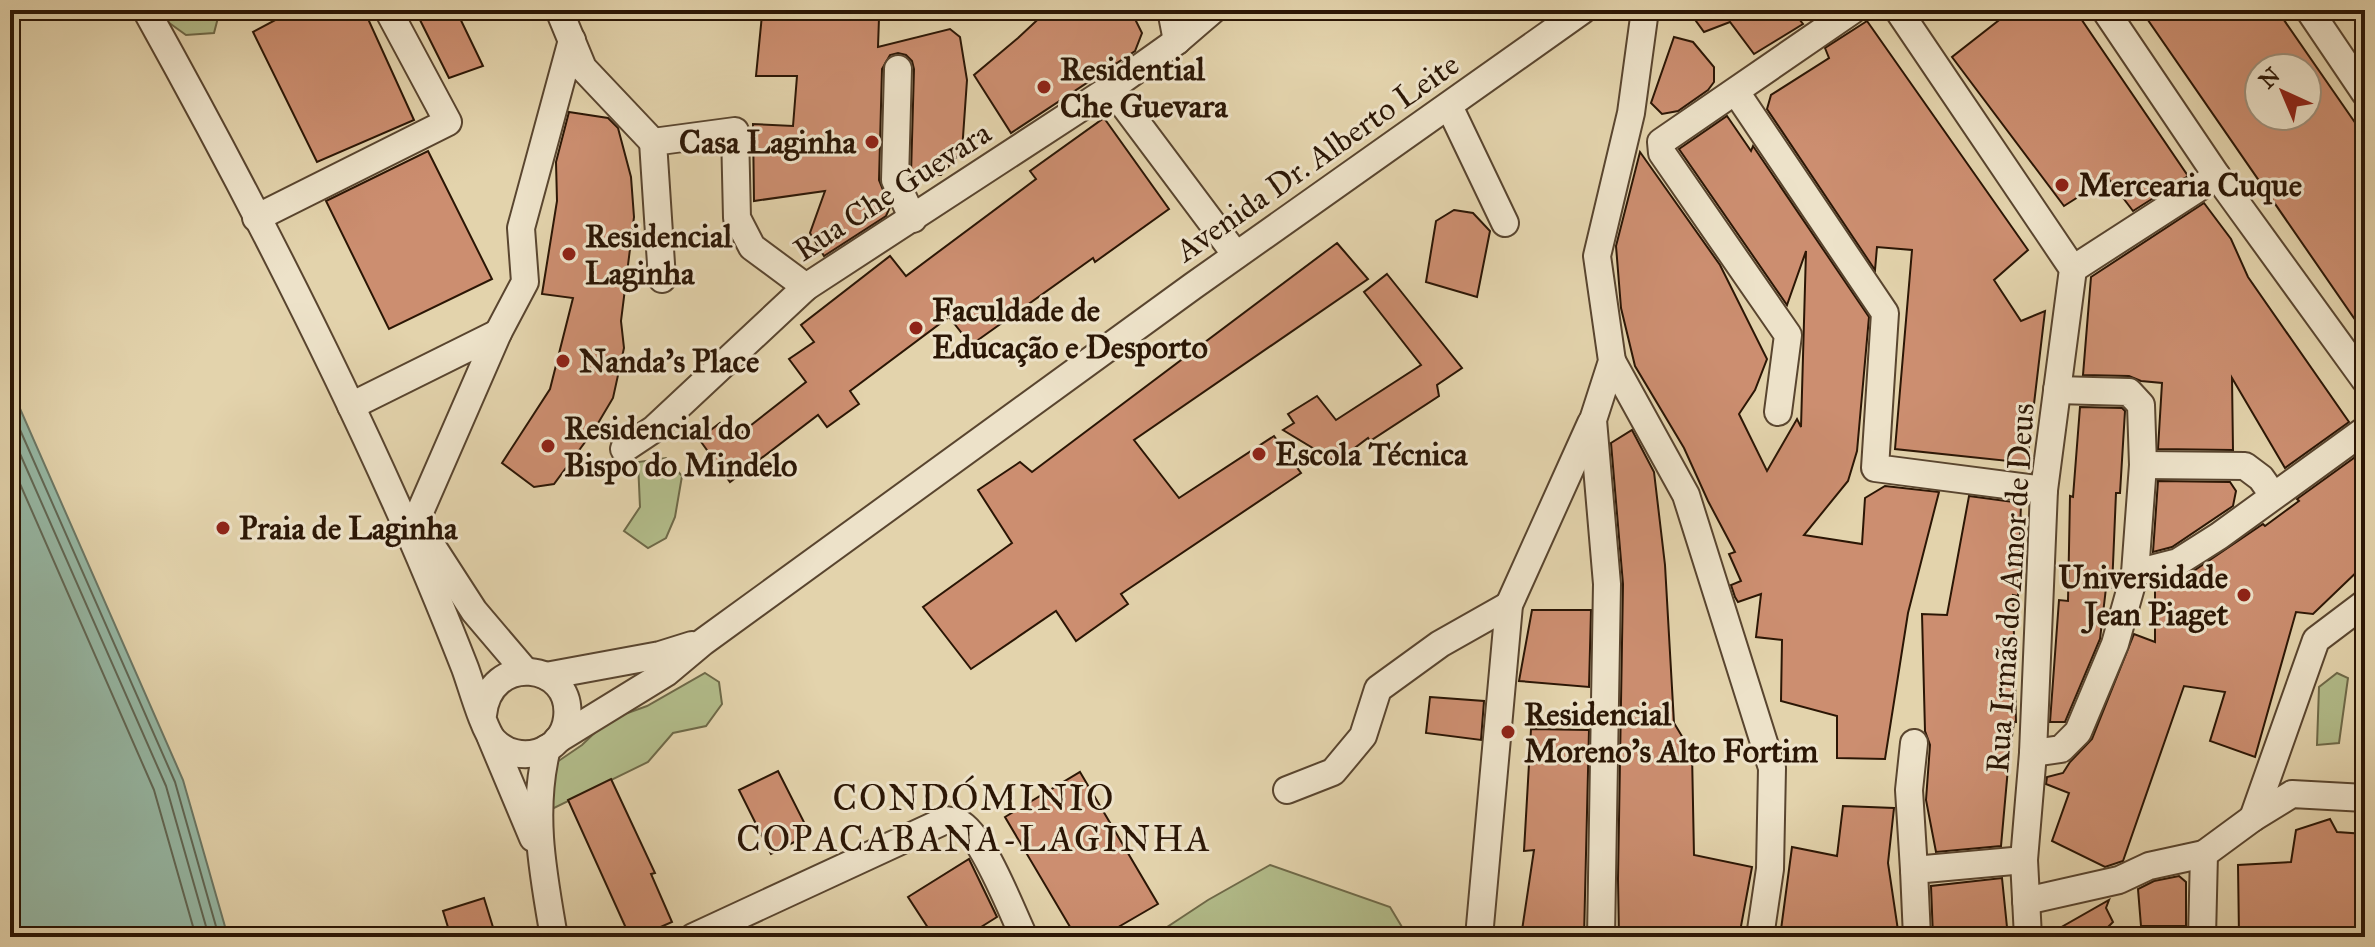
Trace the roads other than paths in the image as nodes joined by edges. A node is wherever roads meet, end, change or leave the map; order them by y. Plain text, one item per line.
1 (146, 10) edge
2 (388, 10) edge
3 (559, 10) edge
4 (1171, 10) edge
5 (1213, 10) edge
6 (1583, 10) edge
7 (1645, 10) edge
8 (1853, 10) edge
9 (1898, 10) edge
10 (2105, 10) edge
11 (2309, 10) edge
12 (572, 40) junction
13 (1177, 41) junction
14 (898, 69) dead end
15 (1111, 88) junction
16 (1736, 92) junction
17 (2365, 93) edge
18 (1449, 106) junction
19 (653, 142) junction
20 (2217, 176) junction
21 (256, 218) junction
22 (913, 219) junction
23 (1505, 223) dead end
24 (1236, 255) junction
25 (2073, 269) junction
26 (662, 279) dead end
27 (806, 287) junction
28 (498, 333) junction
29 (1612, 361) junction
30 (2365, 380) edge
31 (2057, 390) junction
32 (351, 406) junction
33 (1778, 412) dead end
34 (1593, 420) junction
35 (2365, 430) edge
36 (624, 449) dead end
37 (2143, 465) junction
38 (2044, 490) junction
39 (2273, 495) junction
40 (396, 502) junction
41 (416, 521) junction
42 (2135, 573) junction
43 (2365, 603) edge
44 (1509, 605) junction
45 (703, 642) junction
46 (536, 673) junction
47 (487, 726) junction
48 (1914, 743) dead end
49 (552, 744) junction
50 (2033, 753) junction
51 (1287, 790) dead end
52 (2365, 798) edge
53 (2253, 818) junction
54 (2204, 854) junction
55 (540, 855) junction
56 (2024, 860) junction
57 (1914, 870) junction
58 (2026, 901) junction
59 (554, 937) edge
60 (693, 937) edge
61 (1024, 937) edge
62 (1479, 937) edge
63 (1601, 937) edge
64 (1760, 937) edge
65 (1917, 937) edge
66 (2028, 937) edge
67 (2202, 937) edge

1 - 21 street
2 - 21 street
3 - 12 street
4 - 13 street
5 - 13 street, Rua Che Guevara
6 - 18 street, Avenida Dr. Alberto Leite
7 - 29 street
8 - 16 street
9 - 25 street
10 - 20 street
11 - 17 street
12 - 19 street
12 - 28 street
13 - 15 street, Rua Che Guevara
14 - 22 street
15 - 22 street, Rua Che Guevara
15 - 24 street
16 - 33 street
16 - 38 street
18 - 23 street
18 - 24 street, Avenida Dr. Alberto Leite
19 - 26 street
19 - 27 street
20 - 25 street
20 - 30 street
21 - 32 street
22 - 27 street, Rua Che Guevara
24 - 45 street, Avenida Dr. Alberto Leite
25 - 31 street, Rua Irmãs do Amor de Deus
27 - 36 street, Rua Che Guevara
28 - 32 street
28 - 41 street
29 - 34 street
29 - 64 street
31 - 37 street
31 - 38 street, Rua Irmãs do Amor de Deus
32 - 40 street
34 - 44 street
34 - 63 street
35 - 39 street
37 - 39 street
37 - 42 street
38 - 50 street, Rua Irmãs do Amor de Deus
39 - 42 street
40 - 41 street
40 - 47 street
41 - 46 street
42 - 50 street
43 - 53 street
44 - 51 street
44 - 62 street
45 - 46 street, Avenida Dr. Alberto Leite
45 - 49 street, Avenida Dr. Alberto Leite
46 - 47 street
46 - 49 street
47 - 49 street
47 - 55 street
48 - 57 street
49 - 55 street
50 - 56 street, Rua Irmãs do Amor de Deus
52 - 53 street
53 - 54 street
54 - 58 street
54 - 67 street
55 - 59 street
56 - 57 street
56 - 58 street, Rua Irmãs do Amor de Deus
57 - 65 street
58 - 66 street, Rua Irmãs do Amor de Deus
60 - 61 street

